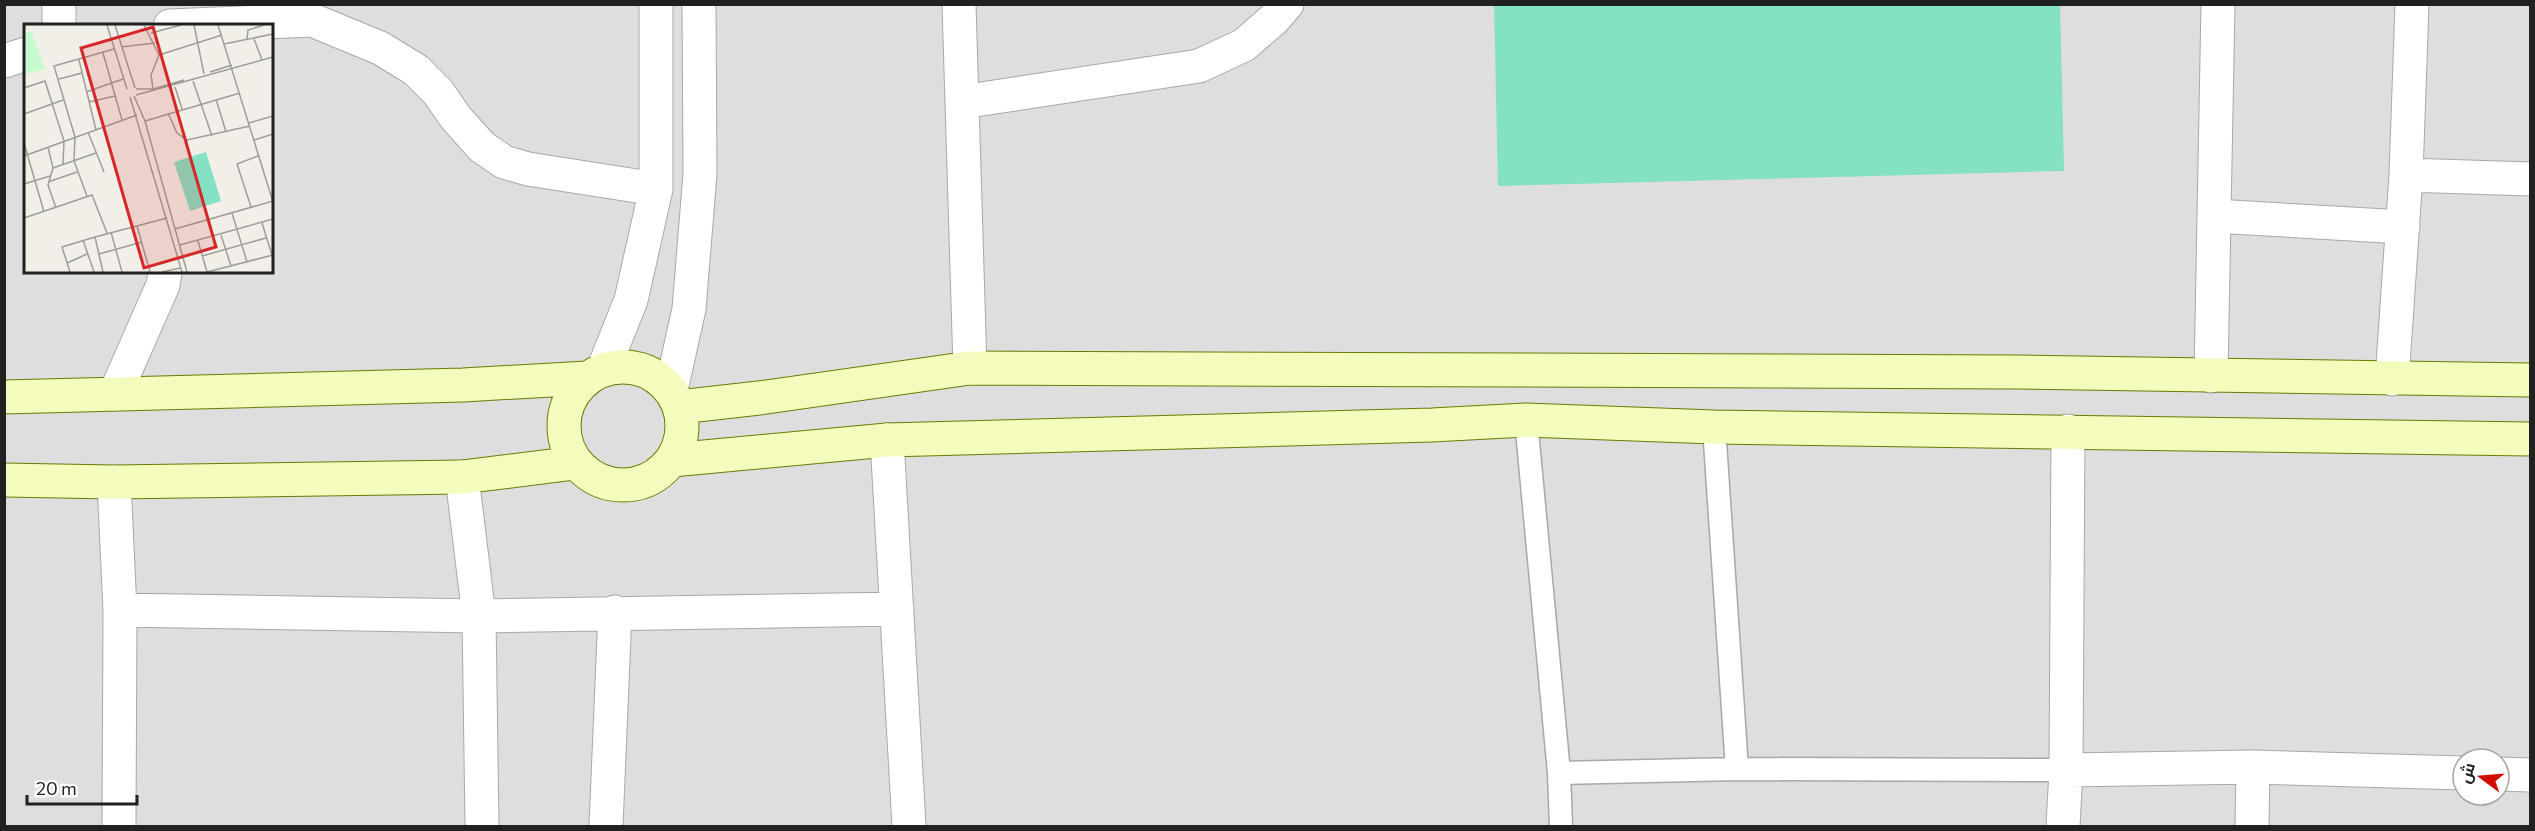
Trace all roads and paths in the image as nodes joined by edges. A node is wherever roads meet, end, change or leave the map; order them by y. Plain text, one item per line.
1 (59, 4) edge
2 (656, 4) edge
3 (699, 4) edge
4 (959, 4) edge
5 (1287, 4) edge
6 (2218, 4) edge
7 (2412, 4) edge
8 (312, 12) edge
9 (59, 24) edge
10 (186, 24) edge
11 (24, 55) edge
12 (4, 61) edge
13 (962, 102) junction
14 (2406, 175) junction
15 (2530, 179) edge
16 (656, 189) junction
17 (2214, 216) junction
18 (2403, 227) junction
19 (165, 273) edge
20 (970, 368) junction
21 (595, 374) junction
22 (2211, 376) junction
23 (2392, 379) junction
24 (2530, 380) edge
25 (115, 394) junction
26 (4, 397) edge
27 (675, 398) junction
28 (1526, 420) junction
29 (1714, 427) junction
30 (2068, 430) junction
31 (2530, 439) edge
32 (887, 440) junction
33 (672, 460) junction
34 (575, 463) junction
35 (462, 477) junction
36 (4, 480) edge
37 (114, 482) junction
38 (897, 609) junction
39 (120, 610) junction
40 (615, 612) junction
41 (479, 616) junction
42 (2253, 767) junction
43 (1737, 769) junction
44 (2066, 770) junction
45 (1559, 773) junction
46 (2451, 773) edge
47 (2511, 774) edge
48 (2530, 775) edge
49 (119, 826) edge
50 (482, 826) edge
51 (606, 826) edge
52 (909, 826) edge
53 (1561, 826) edge
54 (2063, 826) edge
55 (2252, 826) edge

1 - 9 street
2 - 16 street
3 - 27 street
4 - 13 street
5 - 13 street
6 - 17 street
7 - 14 street
8 - 10 street
8 - 16 street
11 - 12 street
13 - 20 street
14 - 15 street
14 - 18 street
16 - 21 street
17 - 18 street
17 - 22 street
18 - 23 street
19 - 25 street
20 - 22 main road
20 - 27 main road
21 - 25 main road
21 - 27 main road
21 - 34 main road
22 - 23 main road
23 - 24 main road
25 - 26 main road
27 - 33 main road
28 - 29 main road
28 - 32 main road
28 - 45 lane
29 - 30 main road
29 - 43 lane
30 - 31 main road
30 - 44 street
32 - 33 main road
32 - 38 street
33 - 34 main road
34 - 35 main road
35 - 37 main road
35 - 41 street
36 - 37 main road
37 - 39 street
38 - 40 street
38 - 52 street
39 - 41 street
39 - 49 street
40 - 41 street
40 - 51 street
41 - 50 street
42 - 44 street
42 - 46 street
42 - 55 street
43 - 44 lane
43 - 45 lane
44 - 54 street
45 - 53 lane
47 - 48 street

